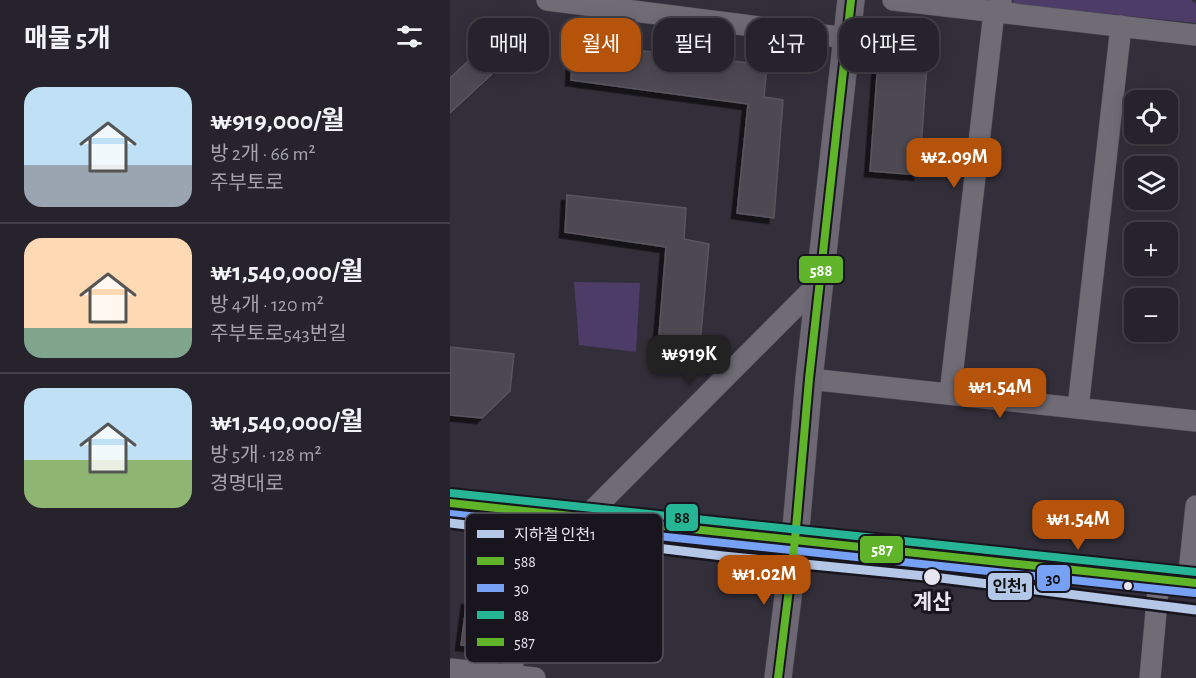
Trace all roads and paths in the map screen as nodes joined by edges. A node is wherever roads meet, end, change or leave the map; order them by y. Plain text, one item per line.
1 (547, 0) edge
2 (851, 0) edge
3 (893, 0) edge
4 (997, 6) edge
5 (849, 18) edge
6 (1121, 26) junction
7 (1196, 35) edge
8 (839, 37) edge
9 (843, 72) edge
10 (820, 282) junction
11 (809, 379) junction
12 (950, 394) junction
13 (1078, 408) junction
14 (1196, 421) edge
15 (450, 503) edge
16 (1196, 506) edge
17 (527, 511) joint
18 (544, 513) edge
19 (591, 513) edge
20 (663, 526) edge
21 (795, 540) junction
22 (1159, 579) junction
23 (1192, 582) edge
24 (513, 663) edge
25 (450, 669) edge
26 (512, 675) junction
27 (535, 678) edge
28 (777, 678) edge
29 (1150, 678) edge

1 - 8 street
2 - 5 main road
3 - 4 street
4 - 6 street
4 - 12 street
6 - 7 street
6 - 13 street
9 - 10 main road
10 - 11 main road
10 - 19 street
11 - 12 street
11 - 21 main road
12 - 13 street
13 - 14 street
15 - 17 street
16 - 23 street
17 - 18 street
20 - 21 street
21 - 22 street
21 - 28 main road
22 - 23 street
22 - 29 street
24 - 26 street
25 - 26 street
26 - 27 street

